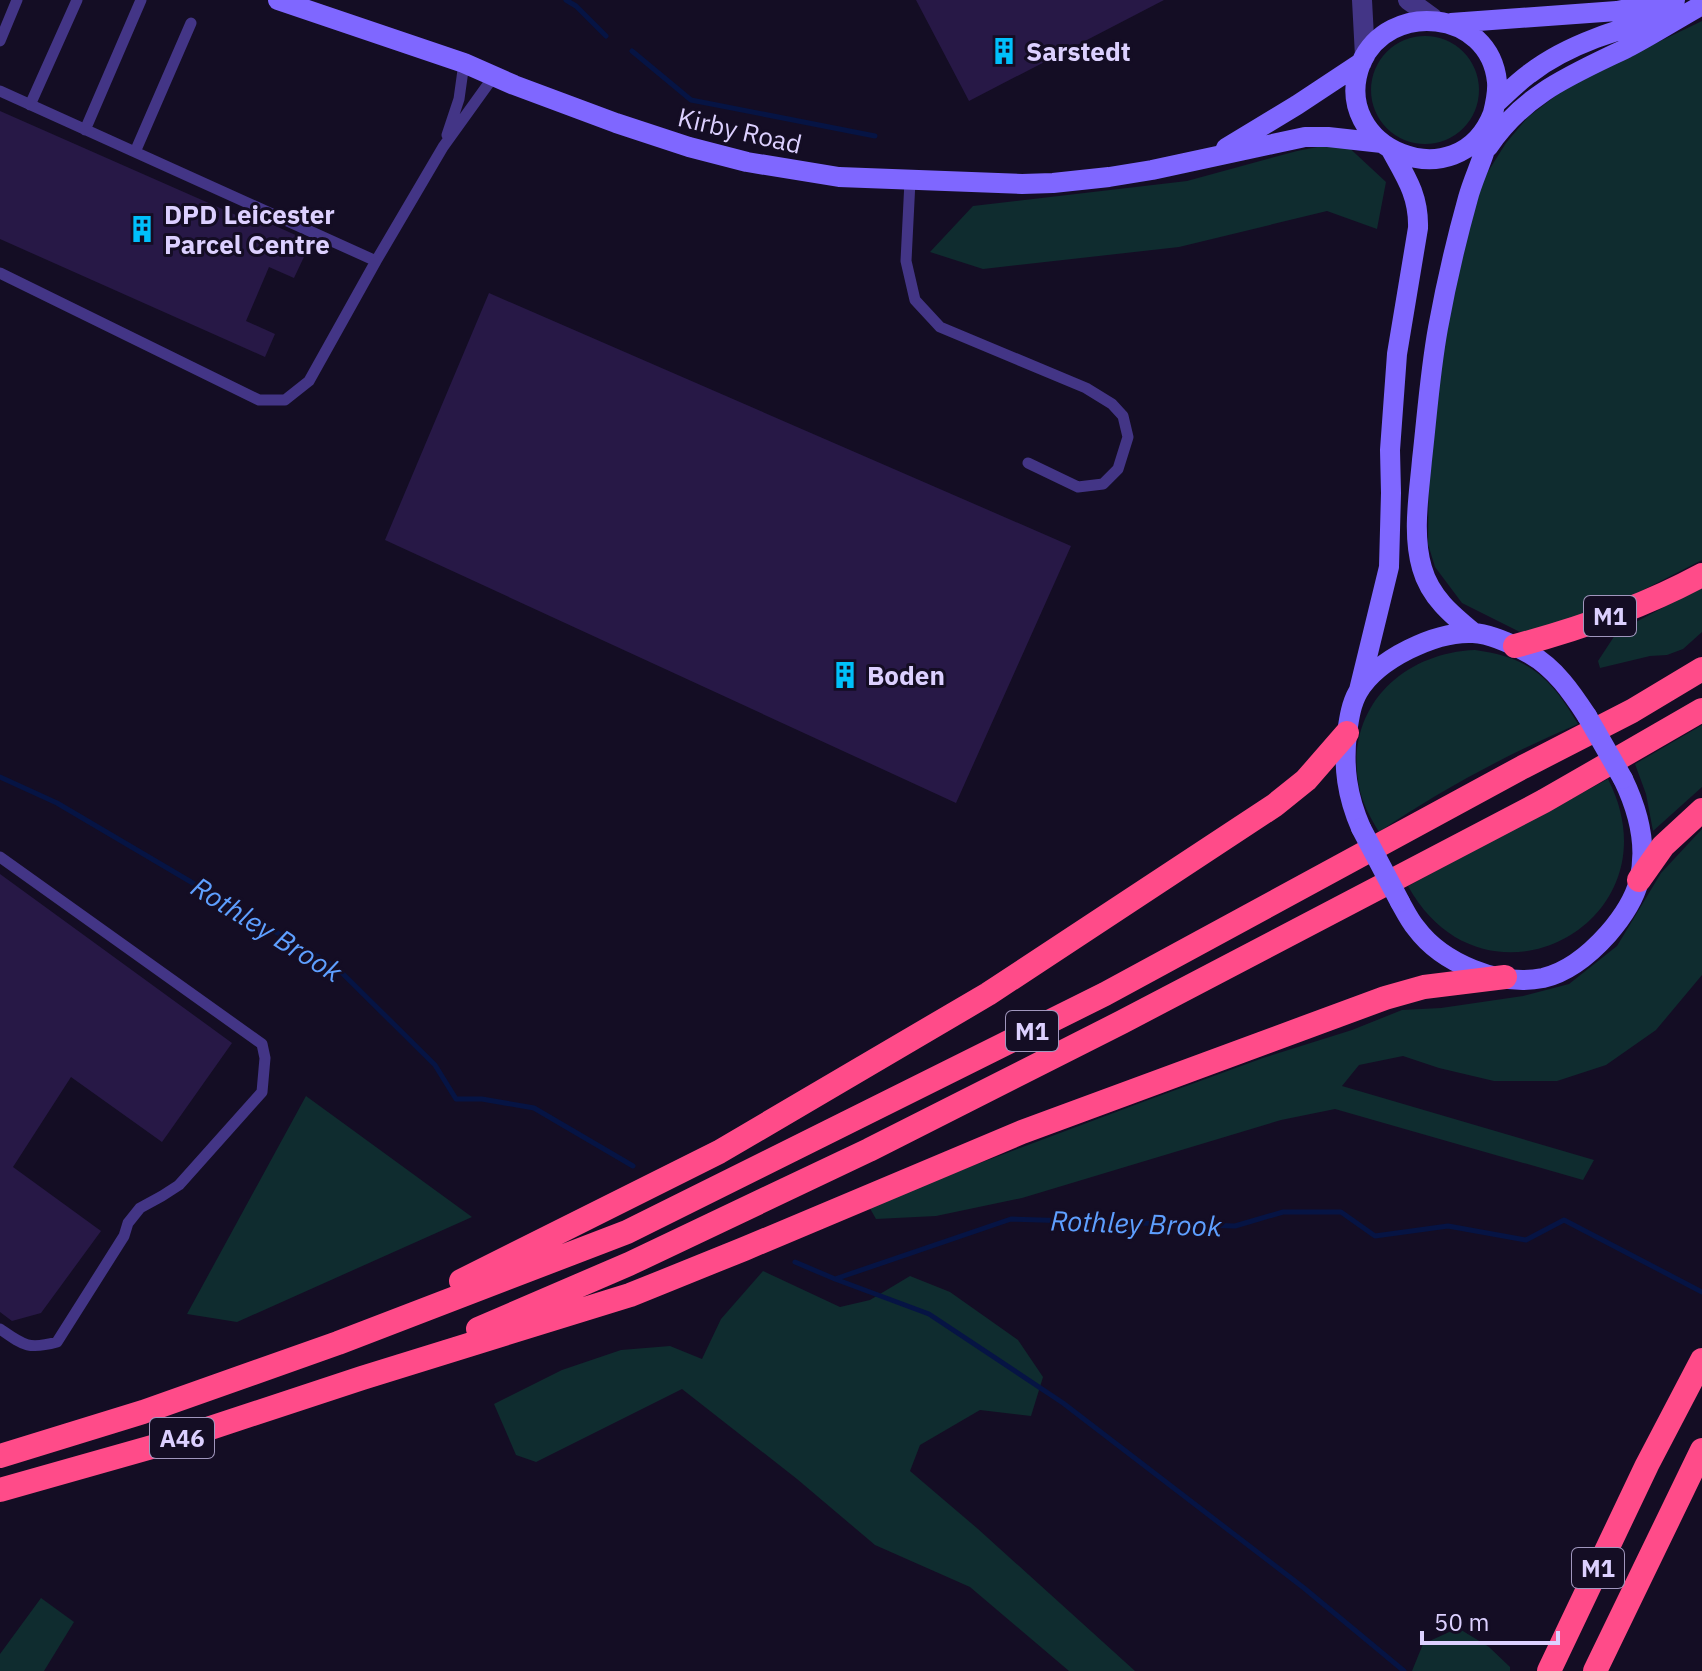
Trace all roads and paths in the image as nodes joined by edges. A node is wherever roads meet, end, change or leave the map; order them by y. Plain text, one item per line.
1 (17, 0) edge
2 (77, 0) edge
3 (141, 0) edge
4 (278, 0) edge
5 (1362, 0) edge
6 (1408, 0) edge
7 (1675, 0) edge
8 (1699, 6) edge
9 (1442, 20) junction
10 (191, 23) dead end
11 (0, 41) edge
12 (1363, 59) junction
13 (464, 63) junction
14 (494, 76) junction
15 (0, 91) edge
16 (30, 105) junction
17 (1495, 108) junction
18 (85, 130) junction
19 (1386, 146) junction
20 (443, 147) junction
21 (135, 152) junction
22 (1484, 154) junction
23 (1213, 156) junction
24 (910, 181) junction
25 (376, 261) junction
26 (0, 273) edge
27 (1028, 463) dead end
28 (1702, 575) edge
29 (1474, 633) junction
30 (1515, 646) junction
31 (1702, 669) edge
32 (1359, 690) junction
33 (1702, 710) edge
34 (1347, 733) junction
35 (1702, 810) edge
36 (0, 857) edge
37 (1639, 880) junction
38 (1505, 977) junction
39 (0, 1329) edge
40 (338, 1343) junction
41 (1702, 1360) edge
42 (362, 1378) junction
43 (1702, 1450) edge
44 (0, 1456) edge
45 (0, 1490) edge
46 (1549, 1671) edge
47 (1595, 1671) edge

1 - 11 lane
2 - 16 lane
3 - 18 lane
4 - 13 main road, Kirby Road
5 - 12 street
6 - 9 street
7 - 9 main road
8 - 17 main road
8 - 22 main road
9 - 12 main road
9 - 17 main road
10 - 21 lane
12 - 19 main road
12 - 23 main road, Kirby Road
13 - 14 main road, Kirby Road
13 - 20 lane
14 - 20 lane
14 - 24 main road, Kirby Road
15 - 16 lane
16 - 18 lane
17 - 19 main road
17 - 22 main road
18 - 21 lane
19 - 23 main road, Kirby Road
19 - 32 main road
20 - 25 lane
21 - 25 lane
22 - 29 main road
23 - 24 main road, Kirby Road
24 - 27 lane
25 - 26 lane
28 - 30 highway, M1
29 - 30 main road
29 - 32 main road
30 - 37 main road, bridge
31 - 40 highway, M1
32 - 34 main road
33 - 42 highway, M1
34 - 38 main road, bridge
34 - 40 highway
35 - 37 highway
36 - 39 lane
37 - 38 main road
38 - 42 highway
40 - 44 highway, A46
41 - 46 highway, M1
42 - 45 highway, A46
43 - 47 highway, M1

